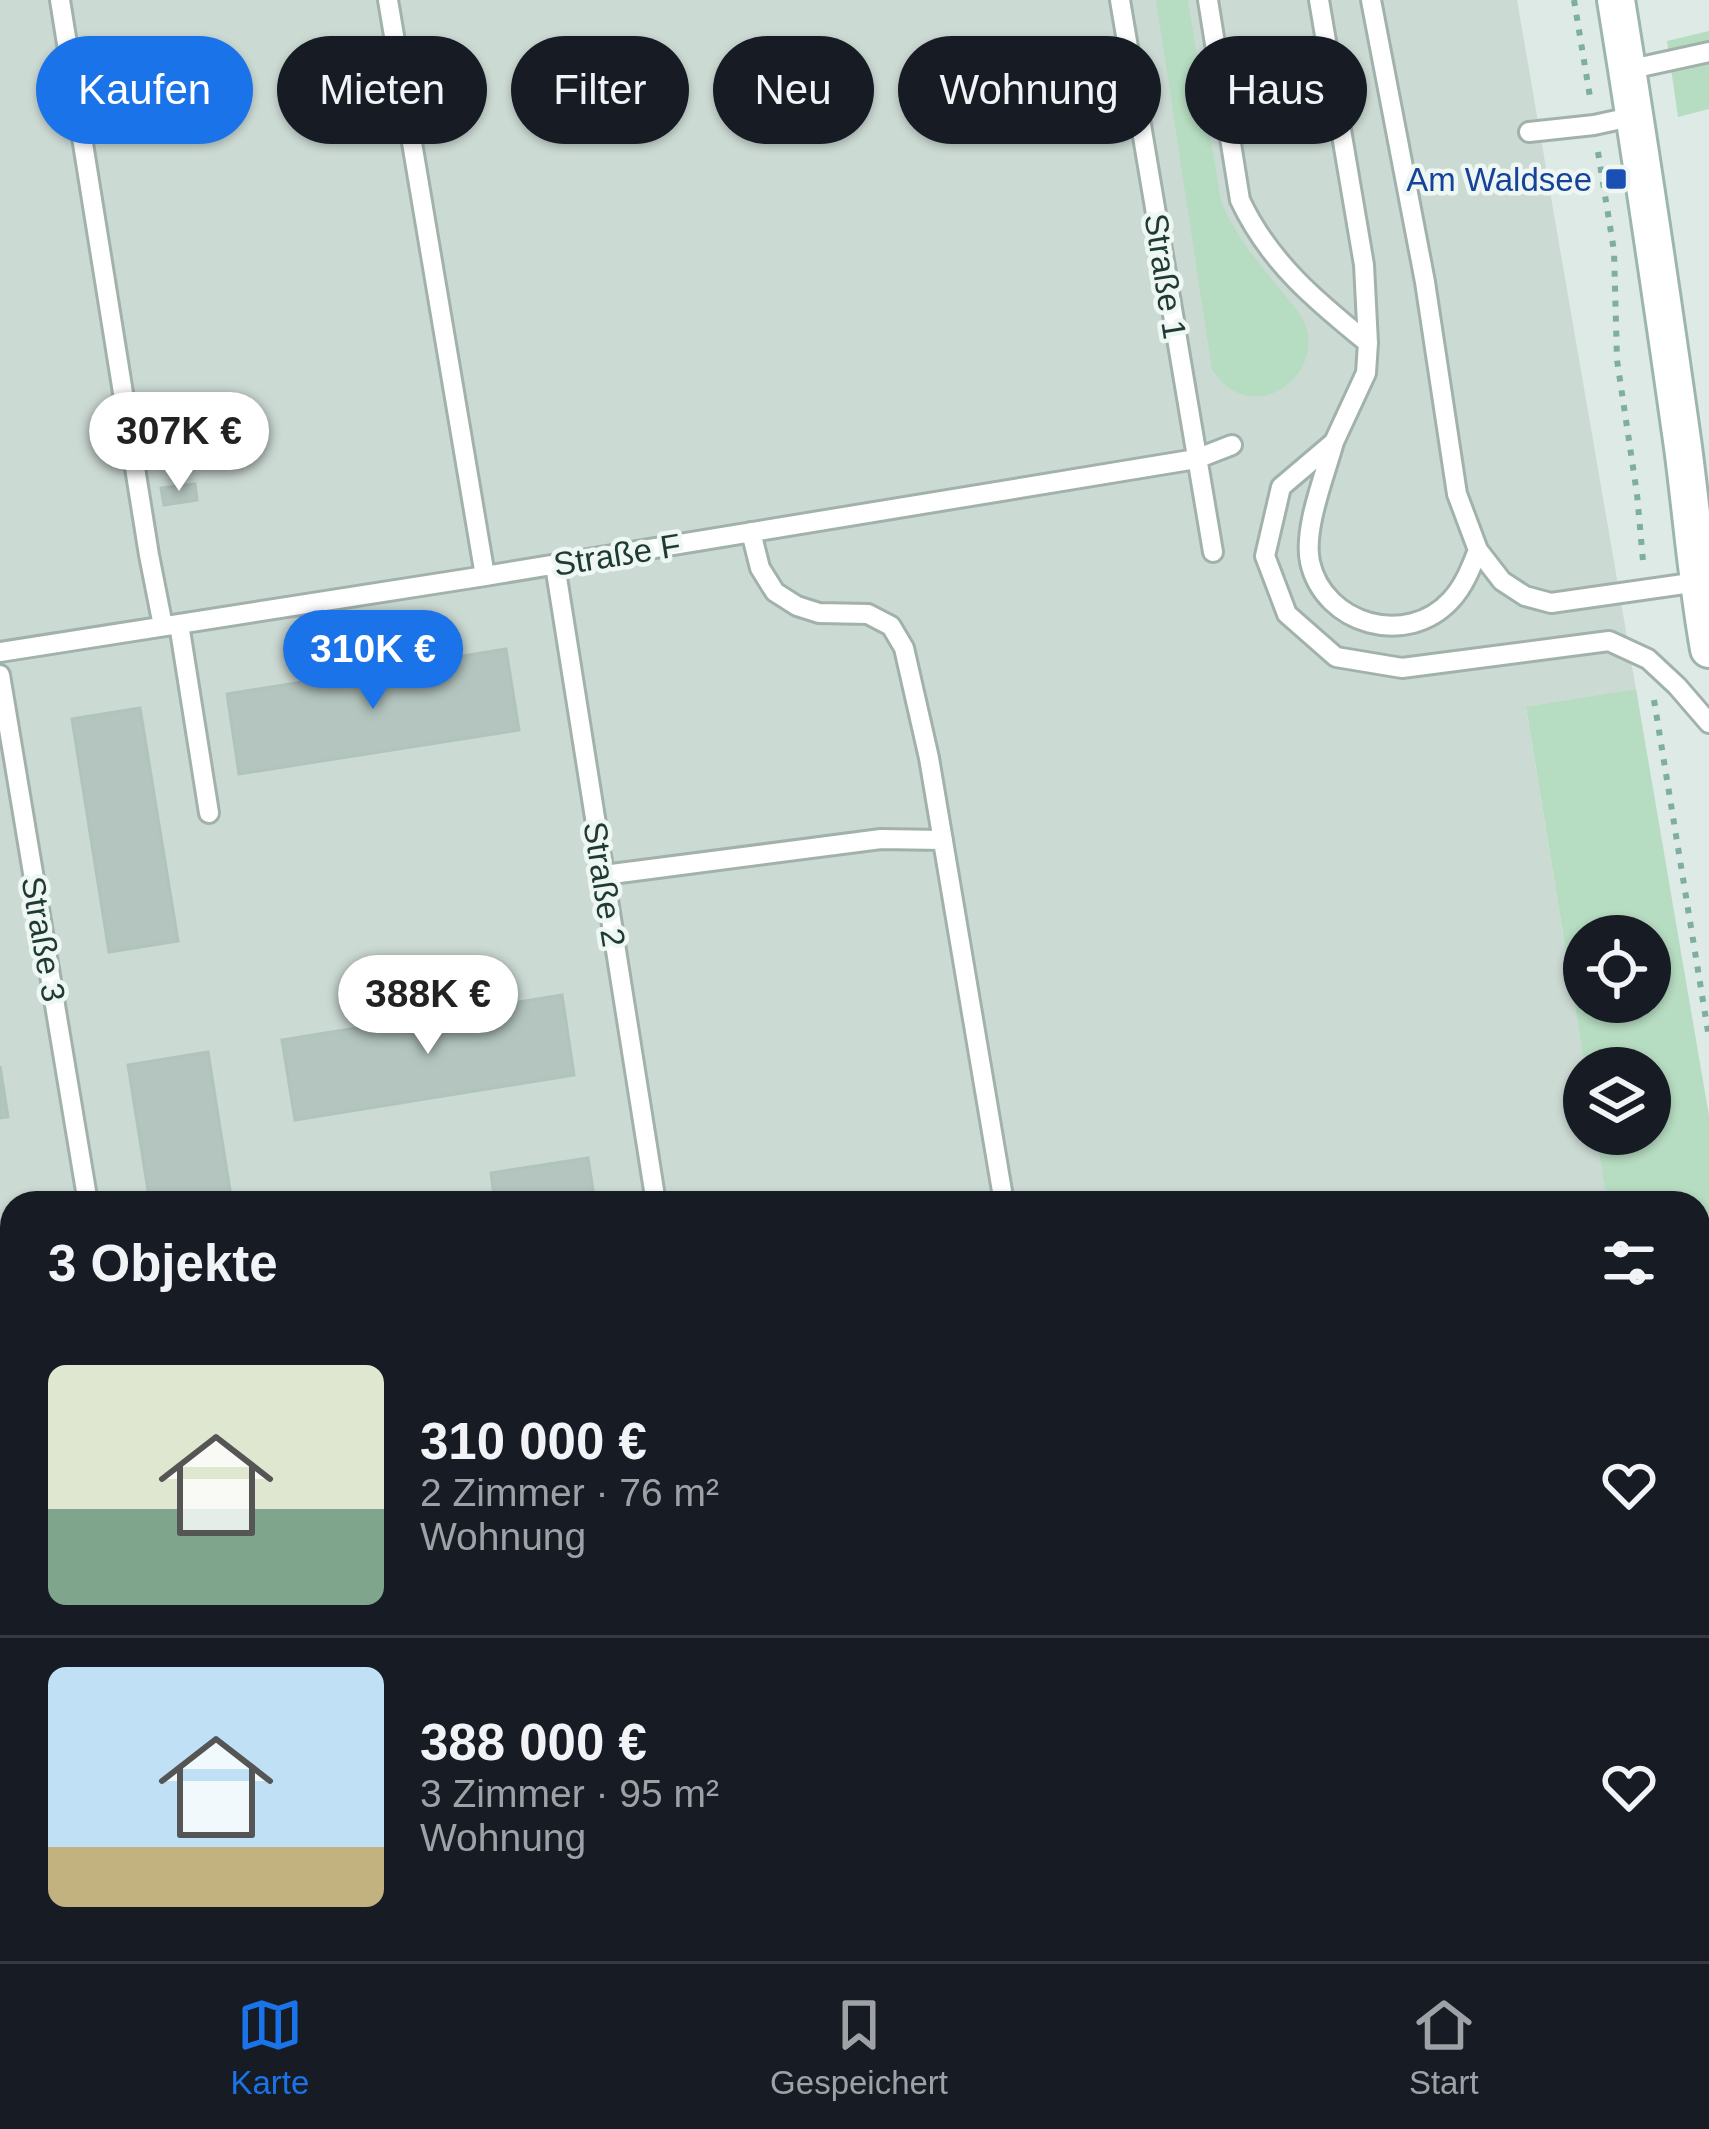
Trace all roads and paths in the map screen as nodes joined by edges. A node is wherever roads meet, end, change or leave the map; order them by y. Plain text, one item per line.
1 (60, 0) edge
2 (388, 0) edge
3 (1120, 0) edge
4 (1208, 0) edge
5 (1318, 0) edge
6 (1371, 0) edge
7 (1574, 0) edge
8 (1616, 0) edge
9 (1709, 52) edge
10 (1627, 70) junction
11 (1635, 116) junction
12 (1594, 125) junction
13 (1529, 132) dead end
14 (1368, 344) junction
15 (1334, 442) junction
16 (1232, 445) dead end
17 (1196, 459) junction
18 (751, 532) junction
19 (1478, 550) junction
20 (1213, 552) dead end
21 (555, 565) junction
22 (485, 576) junction
23 (1703, 582) edge
24 (1646, 589) junction
25 (171, 625) junction
26 (1709, 649) edge
27 (0, 652) edge
28 (1648, 659) junction
29 (0, 674) edge
30 (1709, 723) edge
31 (209, 813) dead end
32 (943, 840) junction
33 (604, 875) junction
34 (1709, 1038) edge
35 (86, 1191) edge
36 (654, 1191) edge
37 (1002, 1191) edge

1 - 25 lane
2 - 22 lane
3 - 17 lane, Straße 1
4 - 14 lane
5 - 14 lane
6 - 19 lane
7 - 12 path
8 - 10 main road
9 - 10 lane
10 - 11 main road
11 - 12 lane
11 - 23 main road
12 - 13 lane
12 - 24 path
14 - 15 lane
15 - 19 lane
15 - 28 lane
16 - 17 lane, Straße F
17 - 18 lane, Straße F
17 - 20 lane, Straße 1
18 - 21 lane, Straße F
18 - 32 lane
19 - 24 lane
21 - 22 lane, Straße F
21 - 33 lane, Straße 2
22 - 25 lane, Straße F
23 - 24 lane
23 - 26 main road
25 - 27 lane, Straße F
25 - 31 lane
28 - 30 lane
28 - 34 path
29 - 35 lane, Straße 3
32 - 33 lane
32 - 37 lane
33 - 36 lane, Straße 2

